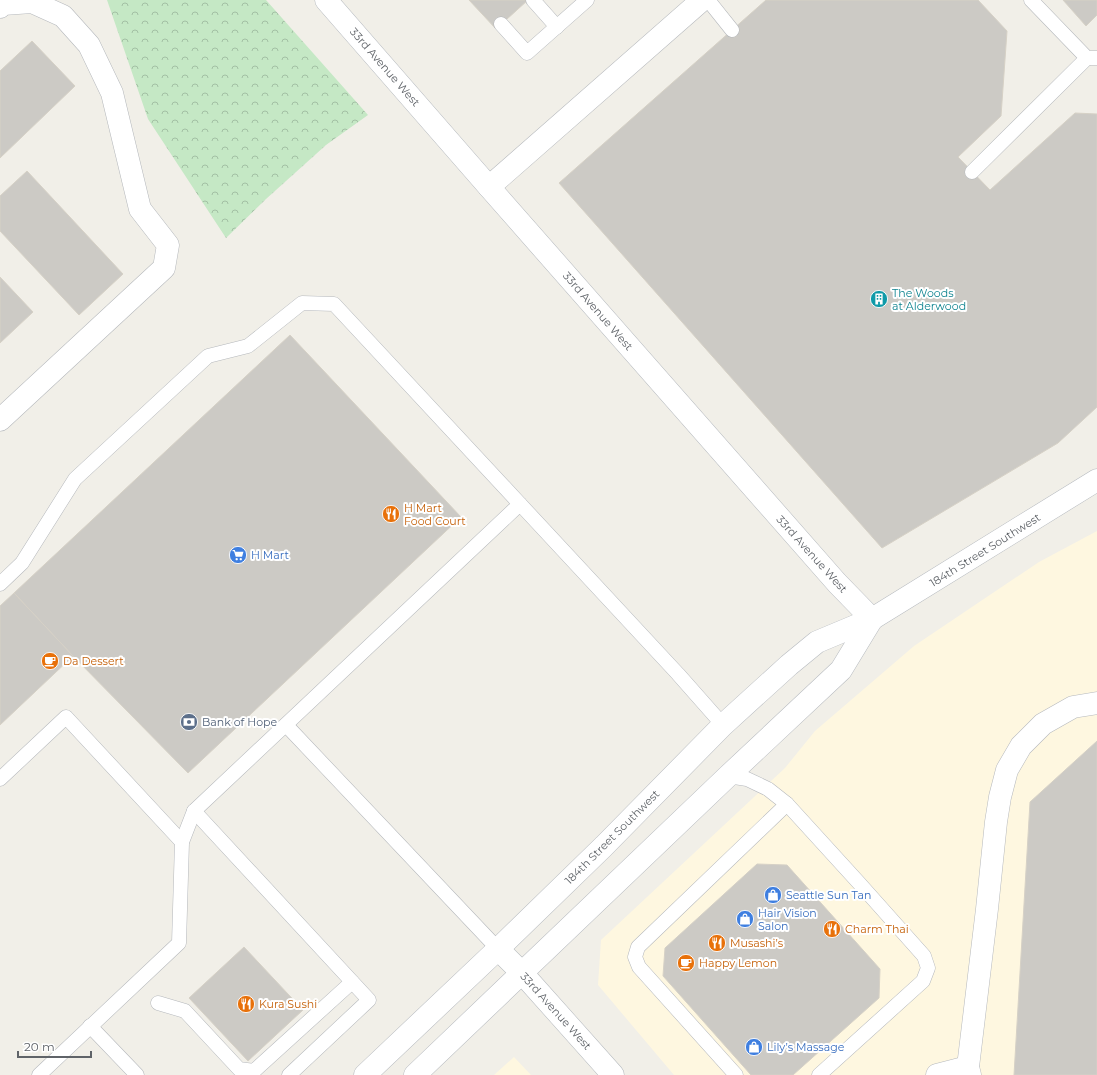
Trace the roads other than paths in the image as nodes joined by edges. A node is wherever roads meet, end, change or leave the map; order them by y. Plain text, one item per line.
1 (326, 0) edge
2 (533, 0) edge
3 (585, 0) edge
4 (702, 0) edge
5 (708, 0) edge
6 (1031, 0) edge
7 (0, 7) edge
8 (501, 24) dead end
9 (557, 27) junction
10 (732, 30) dead end
11 (1092, 58) edge
12 (972, 172) dead end
13 (489, 187) junction
14 (0, 420) edge
15 (1097, 480) edge
16 (520, 504) junction
17 (0, 584) edge
18 (872, 619) junction
19 (1097, 703) edge
20 (286, 725) junction
21 (723, 725) junction
22 (728, 776) junction
23 (0, 779) edge
24 (787, 804) junction
25 (194, 811) junction
26 (182, 842) junction
27 (498, 949) junction
28 (522, 973) junction
29 (352, 982) junction
30 (158, 1003) dead end
31 (90, 1026) junction
32 (969, 1071) edge
33 (828, 1072) edge
34 (38, 1075) edge
35 (137, 1075) edge
36 (289, 1075) edge
37 (365, 1075) edge
38 (415, 1075) edge
39 (613, 1075) edge
40 (736, 1075) edge
41 (937, 1075) edge

1 - 13 street, 33rd Avenue West
2 - 9 lane
3 - 9 lane
4 - 13 street
5 - 10 lane
6 - 11 lane
7 - 14 street
8 - 9 lane
11 - 12 lane
13 - 18 street, 33rd Avenue West
15 - 18 street, 184th Street Southwest
16 - 17 lane
16 - 20 lane
16 - 21 lane
18 - 21 street, 184th Street Southwest
18 - 22 street, 184th Street Southwest
19 - 32 street
20 - 25 lane
20 - 27 lane
21 - 27 street, 184th Street Southwest
22 - 24 lane
22 - 28 street, 184th Street Southwest
23 - 26 lane
24 - 33 lane
24 - 40 lane
25 - 26 lane
25 - 29 lane
26 - 31 lane
27 - 28 street, 33rd Avenue West
27 - 37 street, 184th Street Southwest
28 - 38 street, 184th Street Southwest
28 - 39 street, 33rd Avenue West
29 - 30 lane
29 - 36 lane
31 - 34 lane
31 - 35 lane
32 - 41 street

